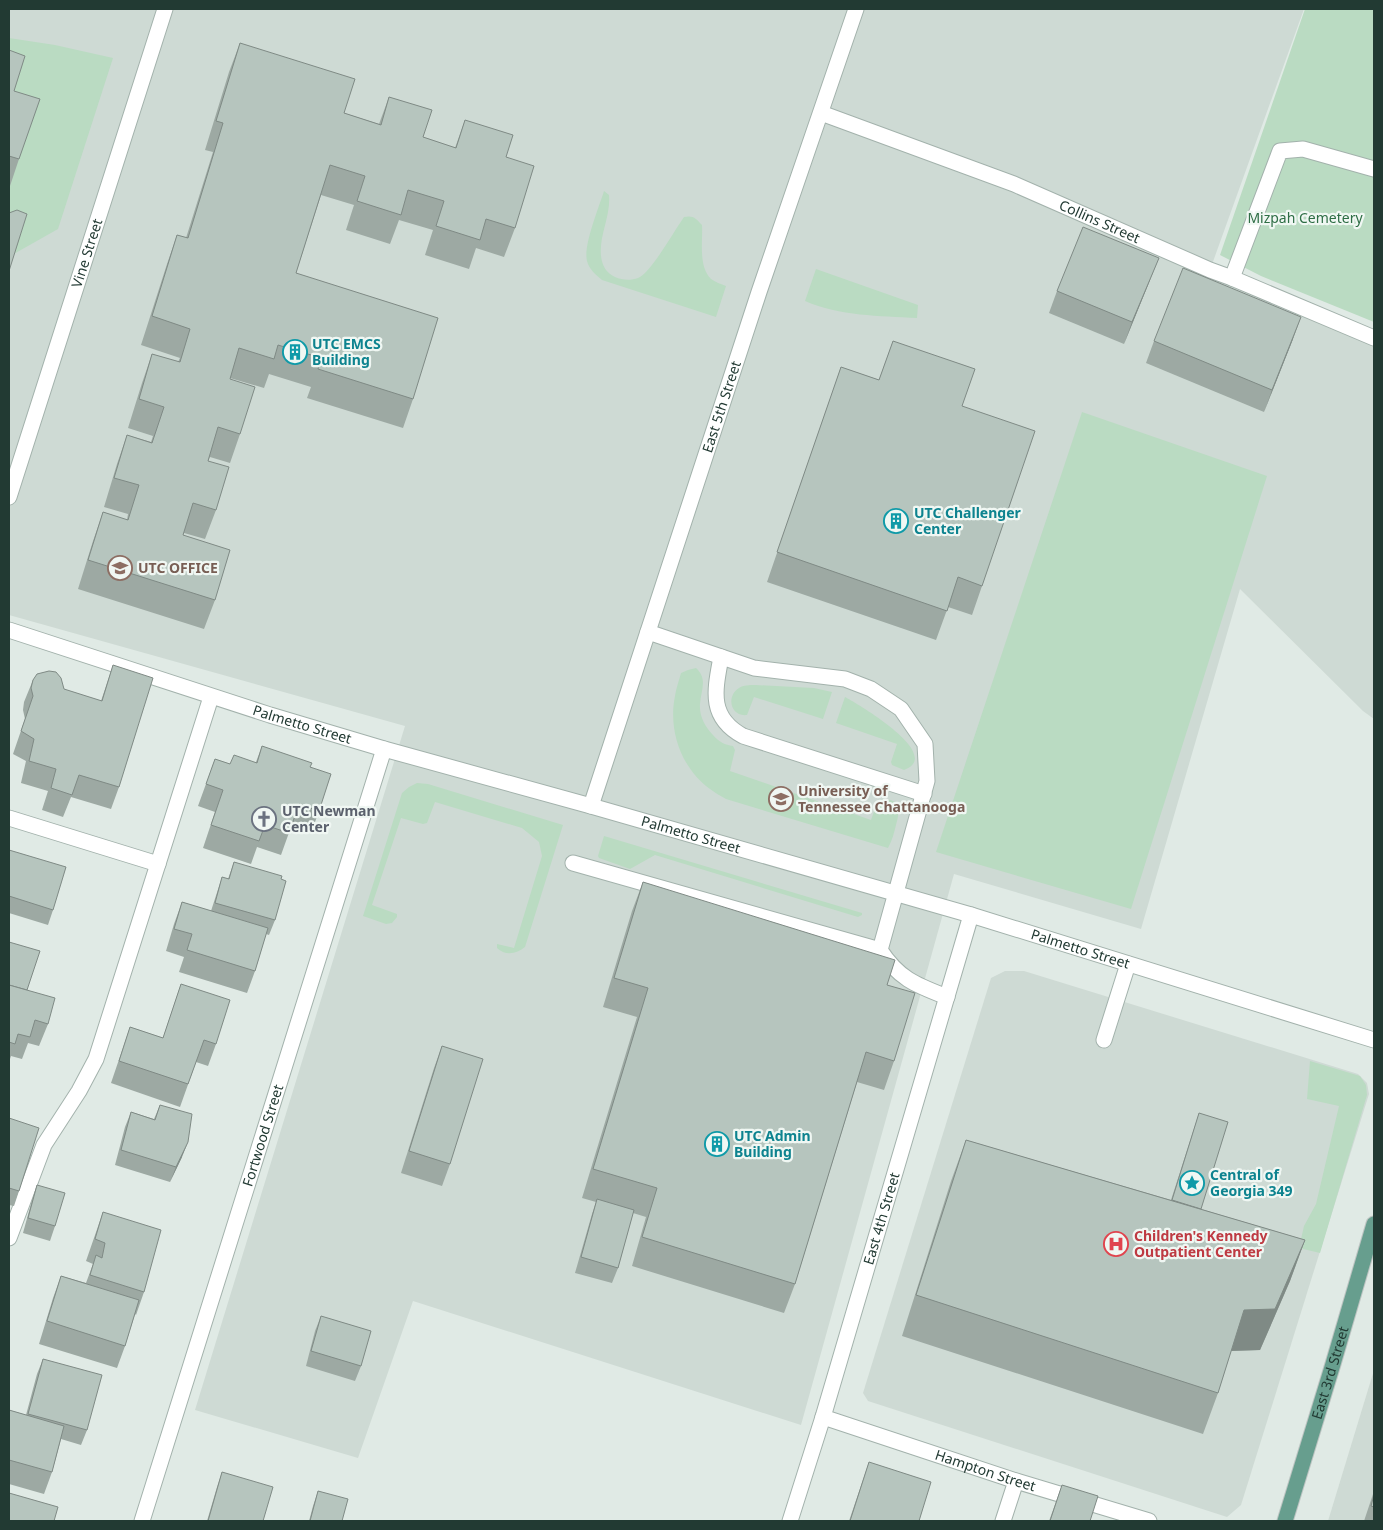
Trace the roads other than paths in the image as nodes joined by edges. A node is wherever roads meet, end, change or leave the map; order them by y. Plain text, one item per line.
1 (165, 9) edge
2 (856, 9) edge
3 (821, 113) junction
4 (1374, 169) edge
5 (1232, 278) junction
6 (1374, 338) edge
7 (9, 497) edge
8 (9, 630) edge
9 (648, 632) junction
10 (721, 657) junction
11 (211, 697) junction
12 (384, 749) junction
13 (924, 794) junction
14 (591, 806) junction
15 (9, 818) edge
16 (573, 863) dead end
17 (158, 864) junction
18 (896, 894) junction
19 (971, 915) junction
20 (880, 950) junction
21 (1128, 964) junction
22 (947, 998) junction
23 (1104, 1040) dead end
24 (1374, 1040) edge
25 (1374, 1224) edge
26 (9, 1238) edge
27 (823, 1417) junction
28 (1016, 1481) junction
29 (142, 1521) edge
30 (790, 1521) edge
31 (1003, 1521) edge
32 (1149, 1521) edge
33 (1285, 1521) edge

1 - 7 street, Vine Street
2 - 3 street, East 5th Street
3 - 5 street, Collins Street
3 - 9 street, East 5th Street
4 - 5 street
5 - 6 street, Collins Street
8 - 11 street, Palmetto Street
9 - 10 street
9 - 14 street, East 5th Street
10 - 13 street
10 - 13 street
11 - 12 street, Palmetto Street
11 - 17 street
12 - 14 street, Palmetto Street
12 - 29 street, Fortwood Street
13 - 18 street
14 - 18 street, Palmetto Street
15 - 17 street
16 - 20 street
17 - 26 street
18 - 19 street, Palmetto Street
18 - 20 street
19 - 21 street, Palmetto Street
19 - 22 street, East 4th Street
20 - 22 street
21 - 23 street
21 - 24 street, Palmetto Street
22 - 27 street, East 4th Street
25 - 33 main road, East 3rd Street
27 - 28 street, Hampton Street
27 - 30 street, East 4th Street
28 - 31 street
28 - 32 street, Hampton Street

